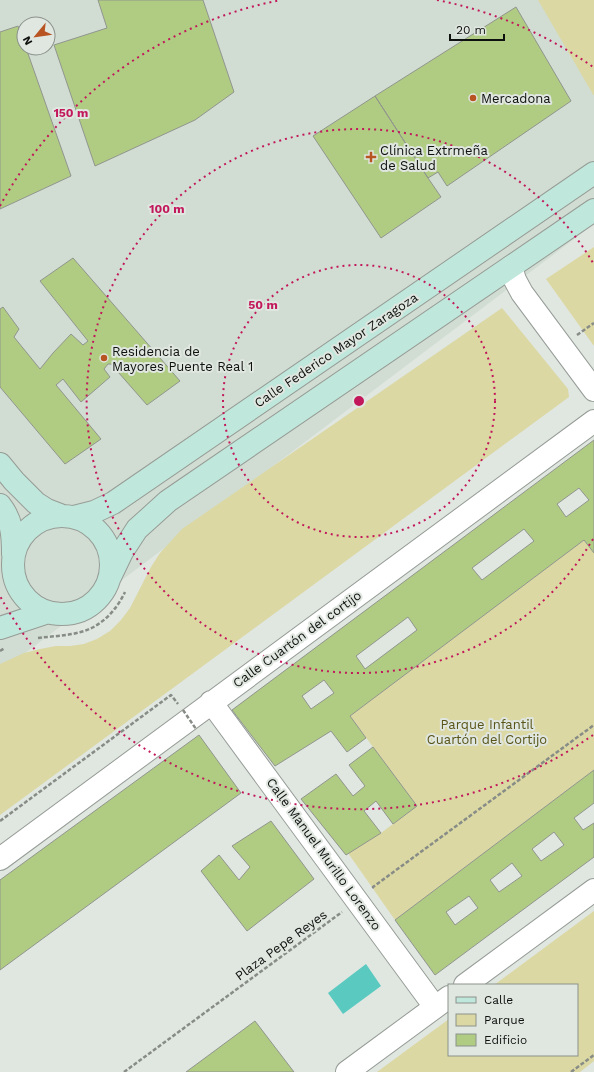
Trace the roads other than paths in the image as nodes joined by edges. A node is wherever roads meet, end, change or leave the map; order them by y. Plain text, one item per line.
1 (594, 173) edge
2 (594, 210) edge
3 (511, 267) junction
4 (594, 390) edge
5 (594, 421) edge
6 (0, 464) edge
7 (0, 505) edge
8 (67, 516) junction
9 (9, 569) edge
10 (118, 582) junction
11 (48, 612) junction
12 (3, 638) edge
13 (212, 702) junction
14 (0, 859) edge
15 (594, 890) edge
16 (466, 984) edge
17 (442, 1002) edge
18 (347, 1072) edge

1 - 8 main road, Calle Federico Mayor Zaragoza
2 - 3 main road
3 - 4 street
3 - 10 main road
5 - 13 street, Calle Cuartón del cortijo
6 - 8 main road
7 - 9 main road
8 - 9 main road
8 - 10 main road
9 - 11 main road
10 - 11 main road
11 - 12 main road
13 - 14 street, Calle Cuartón del cortijo
13 - 17 street, Calle Manuel Murillo Lorenzo
15 - 16 street
17 - 18 street

